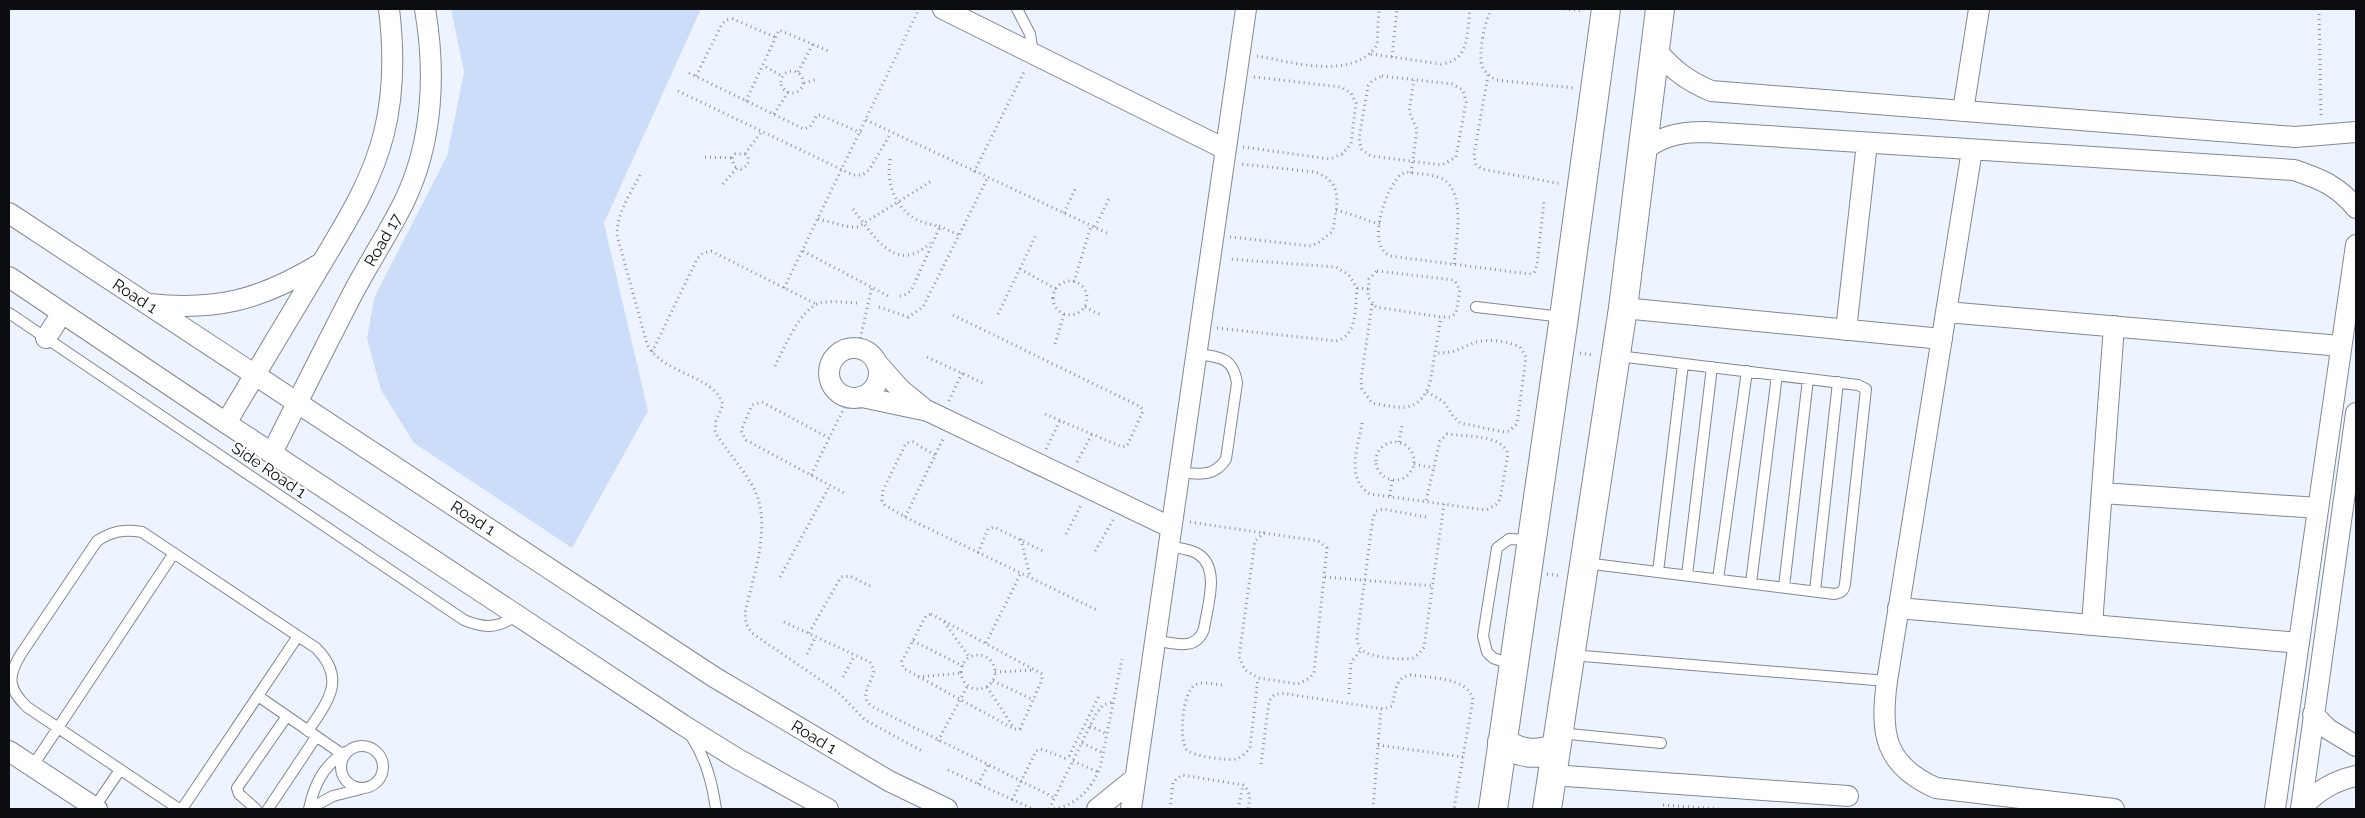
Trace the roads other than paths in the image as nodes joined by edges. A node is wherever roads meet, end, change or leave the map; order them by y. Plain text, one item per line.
1 (389, 9) edge
2 (424, 9) edge
3 (943, 9) edge
4 (1017, 9) edge
5 (1246, 9) edge
6 (1606, 9) edge
7 (1660, 9) edge
8 (1979, 9) edge
9 (1655, 49) junction
10 (1033, 54) junction
11 (1963, 111) junction
12 (2356, 132) edge
13 (1867, 143) junction
14 (1972, 150) junction
15 (1641, 151) junction
16 (1224, 152) junction
17 (2356, 208) edge
18 (9, 213) edge
19 (2356, 244) edge
20 (322, 262) junction
21 (9, 277) edge
22 (145, 304) junction
23 (1476, 307) dead end
24 (1623, 308) junction
25 (1946, 312) junction
26 (9, 313) edge
27 (62, 313) junction
28 (1564, 317) junction
29 (2114, 326) junction
30 (1846, 330) junction
31 (46, 338) junction
32 (1942, 339) junction
33 (2341, 346) junction
34 (1195, 354) junction
35 (1616, 357) junction
36 (876, 362) junction
37 (1683, 364) junction
38 (1712, 367) junction
39 (1747, 371) junction
40 (255, 375) junction
41 (1777, 375) junction
42 (1808, 378) junction
43 (1838, 382) junction
44 (855, 397) junction
45 (297, 403) junction
46 (2356, 413) edge
47 (940, 417) junction
48 (226, 423) junction
49 (272, 453) junction
50 (1178, 472) junction
51 (2102, 492) junction
52 (2318, 508) junction
53 (1170, 531) junction
54 (1532, 540) junction
55 (174, 553) junction
56 (1583, 571) junction
57 (1658, 572) junction
58 (1687, 575) junction
59 (1718, 579) junction
60 (1751, 583) junction
61 (1784, 588) junction
62 (1815, 591) junction
63 (1898, 608) junction
64 (517, 615) junction
65 (2092, 625) junction
66 (298, 636) junction
67 (1154, 640) junction
68 (2299, 643) junction
69 (1570, 654) junction
70 (1514, 665) junction
71 (1887, 681) junction
72 (258, 696) junction
73 (2313, 714) junction
74 (287, 716) junction
75 (684, 724) junction
76 (58, 728) junction
77 (312, 734) junction
78 (1557, 740) junction
79 (1502, 742) junction
80 (1661, 743) dead end
81 (2356, 746) edge
82 (9, 751) edge
83 (345, 752) junction
84 (32, 767) junction
85 (120, 770) junction
86 (1552, 775) junction
87 (2356, 776) edge
88 (1134, 778) junction
89 (362, 789) junction
90 (1848, 796) dead end
91 (96, 808) edge
92 (2302, 808) edge
93 (181, 809) edge
94 (256, 809) edge
95 (268, 809) edge
96 (309, 809) edge
97 (716, 809) edge
98 (828, 809) edge
99 (947, 809) edge
100 (1097, 809) edge
101 (1131, 809) edge
102 (1493, 809) edge
103 (1547, 809) edge
104 (2114, 809) edge
105 (2275, 809) edge

1 - 20 street
2 - 45 street, Road 17
3 - 10 street
4 - 10 lane
5 - 16 street
6 - 28 street
7 - 9 street
8 - 11 street
9 - 11 street
9 - 15 street
10 - 16 street
11 - 12 street
13 - 14 street
13 - 15 street
13 - 30 street
14 - 17 street
14 - 25 street
15 - 24 street
16 - 34 street
18 - 22 street, Road 1
19 - 33 street
20 - 22 street
20 - 40 street
21 - 27 street
22 - 40 street, Road 1
23 - 28 lane
24 - 30 street
24 - 35 street
25 - 29 street
25 - 32 street
26 - 31 lane, Side Road 1
27 - 31 street
27 - 48 street
28 - 54 street
29 - 33 street
29 - 51 street
30 - 32 street
31 - 64 lane, Side Road 1
32 - 63 street
33 - 52 street
34 - 50 street
34 - 50 lane
35 - 37 lane
35 - 56 street
36 - 44 street
36 - 44 street
36 - 47 street
37 - 38 lane
37 - 57 lane
38 - 39 lane
38 - 58 lane
39 - 41 lane
39 - 59 lane
40 - 45 street, Road 1
40 - 48 street
41 - 42 lane
41 - 60 lane
42 - 43 lane
42 - 61 lane
43 - 62 lane
43 - 62 lane
44 - 47 street
45 - 49 street, Road 17
45 - 99 street, Road 1
46 - 73 street
47 - 53 street
48 - 49 street
49 - 64 street
50 - 53 street
51 - 52 street
51 - 65 street
52 - 68 street
53 - 67 street
53 - 67 lane
54 - 70 street
54 - 70 lane
55 - 66 lane
55 - 76 lane
55 - 76 lane
56 - 57 lane
56 - 69 street
57 - 58 lane
58 - 59 lane
59 - 60 lane
60 - 61 lane
61 - 62 lane
63 - 65 street
63 - 71 street
64 - 75 street
65 - 68 street
66 - 72 lane
66 - 77 lane
67 - 88 street
68 - 105 street
69 - 71 lane
69 - 78 street
70 - 79 street
71 - 104 street
72 - 74 lane
72 - 93 lane
73 - 81 street
73 - 92 street
74 - 77 lane
74 - 94 lane
75 - 97 lane
75 - 98 street
76 - 84 lane
76 - 85 lane
77 - 83 lane
77 - 95 lane
78 - 79 street
78 - 80 lane
78 - 86 street
79 - 102 street
82 - 84 street
83 - 89 lane
83 - 89 lane
83 - 96 lane
84 - 91 street
85 - 91 lane
85 - 93 lane
86 - 90 street
86 - 103 street
87 - 92 street
88 - 100 street
88 - 101 street
89 - 96 lane

